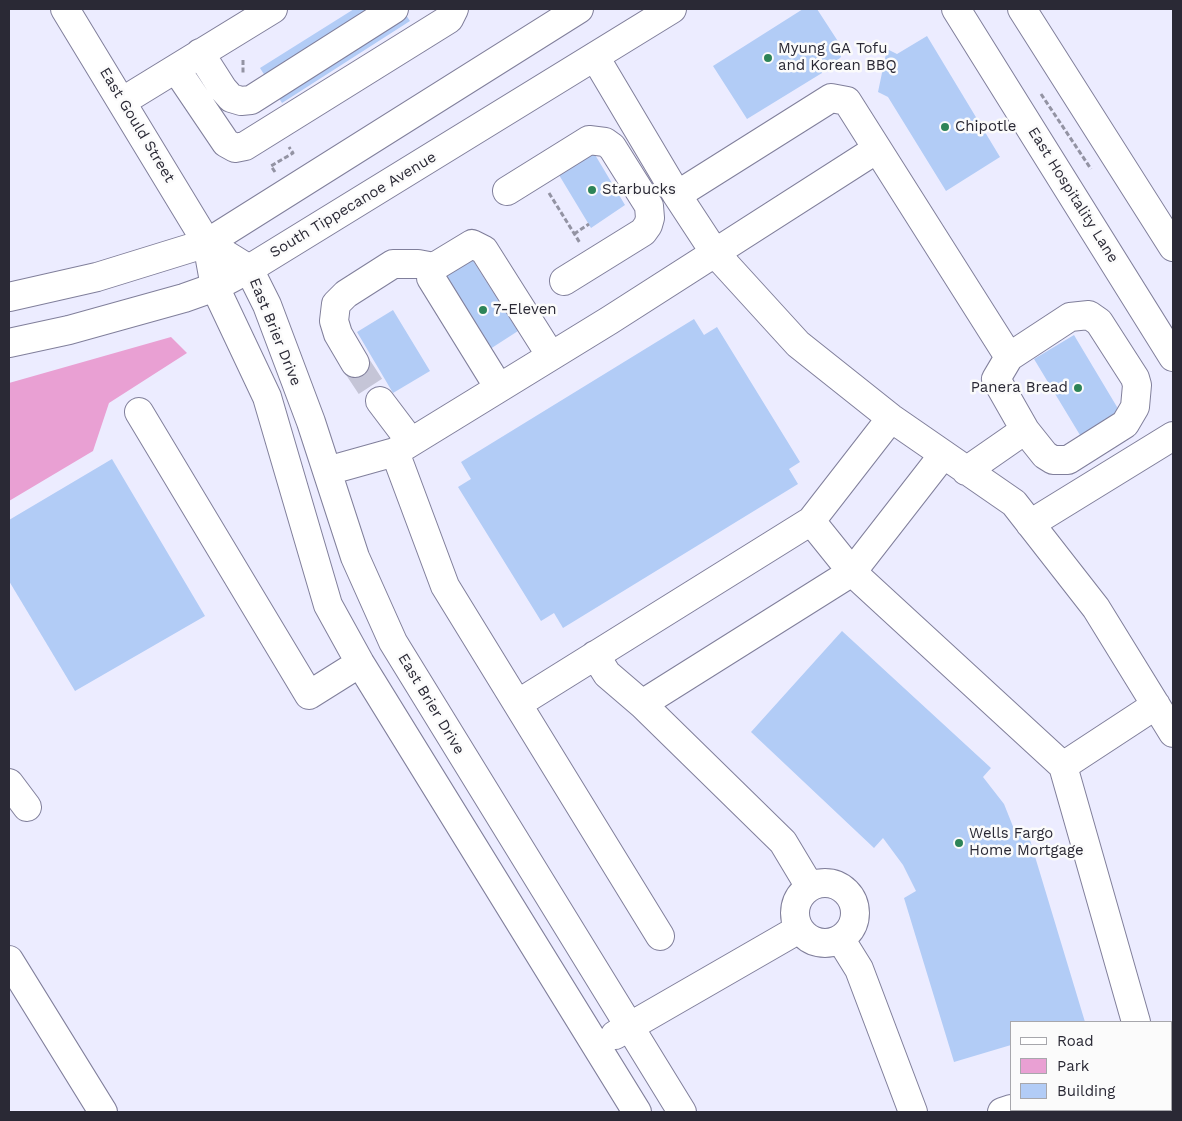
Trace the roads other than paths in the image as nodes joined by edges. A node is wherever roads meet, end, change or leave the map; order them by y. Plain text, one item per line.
1 (65, 9) edge
2 (273, 9) edge
3 (394, 9) edge
4 (454, 9) edge
5 (579, 9) edge
6 (672, 9) edge
7 (956, 9) edge
8 (1022, 9) edge
9 (551, 16) edge
10 (200, 53) junction
11 (595, 57) junction
12 (176, 69) junction
13 (123, 101) junction
14 (877, 148) junction
15 (507, 191) dead end
16 (677, 195) junction
17 (207, 243) junction
18 (1173, 247) edge
19 (715, 253) junction
20 (434, 267) junction
21 (249, 269) junction
22 (564, 281) dead end
23 (216, 287) junction
24 (9, 297) edge
25 (9, 342) edge
26 (551, 356) junction
27 (1173, 356) edge
28 (1009, 357) junction
29 (355, 363) tunnel mouth
30 (499, 388) junction
31 (380, 401) tunnel mouth
32 (139, 412) dead end
33 (891, 418) junction
34 (1025, 430) junction
35 (1173, 436) edge
36 (403, 447) junction
37 (943, 455) junction
38 (966, 471) junction
39 (327, 472) junction
40 (811, 521) junction
41 (1030, 524) junction
42 (852, 572) junction
43 (595, 656) junction
44 (360, 663) junction
45 (519, 703) junction
46 (642, 704) junction
47 (1156, 705) junction
48 (1173, 732) edge
49 (1063, 766) junction
50 (9, 783) edge
51 (27, 807) dead end
52 (810, 887) junction
53 (799, 929) junction
54 (660, 936) dead end
55 (841, 940) junction
56 (13, 976) edge
57 (1136, 1021) edge
58 (630, 1027) junction
59 (596, 1046) junction
60 (103, 1112) edge
61 (637, 1112) edge
62 (682, 1112) edge
63 (913, 1112) edge

1 - 13 street, East Gould Street
2 - 10 street
3 - 10 street
4 - 12 street
5 - 9 street
6 - 11 street, South Tippecanoe Avenue
7 - 27 street, East Hospitality Lane
8 - 18 street
9 - 17 street
10 - 12 street
11 - 16 street
11 - 21 street, South Tippecanoe Avenue
12 - 13 street
13 - 17 street, East Gould Street
14 - 16 street
14 - 19 street
14 - 28 street
15 - 22 street
16 - 19 street
17 - 21 street, East Brier Drive
17 - 23 street
17 - 24 street
19 - 26 street
19 - 33 street
20 - 26 street
20 - 29 street
20 - 30 street
21 - 23 street, South Tippecanoe Avenue
21 - 39 street, East Brier Drive
23 - 25 street, South Tippecanoe Avenue
23 - 44 street
26 - 30 street
28 - 34 street
28 - 34 street
30 - 36 street
31 - 36 street
32 - 44 street
33 - 37 street
33 - 40 street
34 - 38 street
35 - 41 street
36 - 39 street
36 - 45 street
37 - 38 street
37 - 42 street
38 - 41 street
39 - 58 street, East Brier Drive
40 - 42 street
40 - 43 street
41 - 47 street
42 - 46 street
42 - 49 street
43 - 45 street
43 - 46 street
44 - 59 street
45 - 54 street
46 - 52 street
47 - 48 street
47 - 49 street
49 - 57 street
50 - 51 street
52 - 53 street
52 - 55 street
53 - 55 street
53 - 58 street
55 - 63 street
56 - 60 street
58 - 59 street
58 - 62 street, East Brier Drive
59 - 61 street

